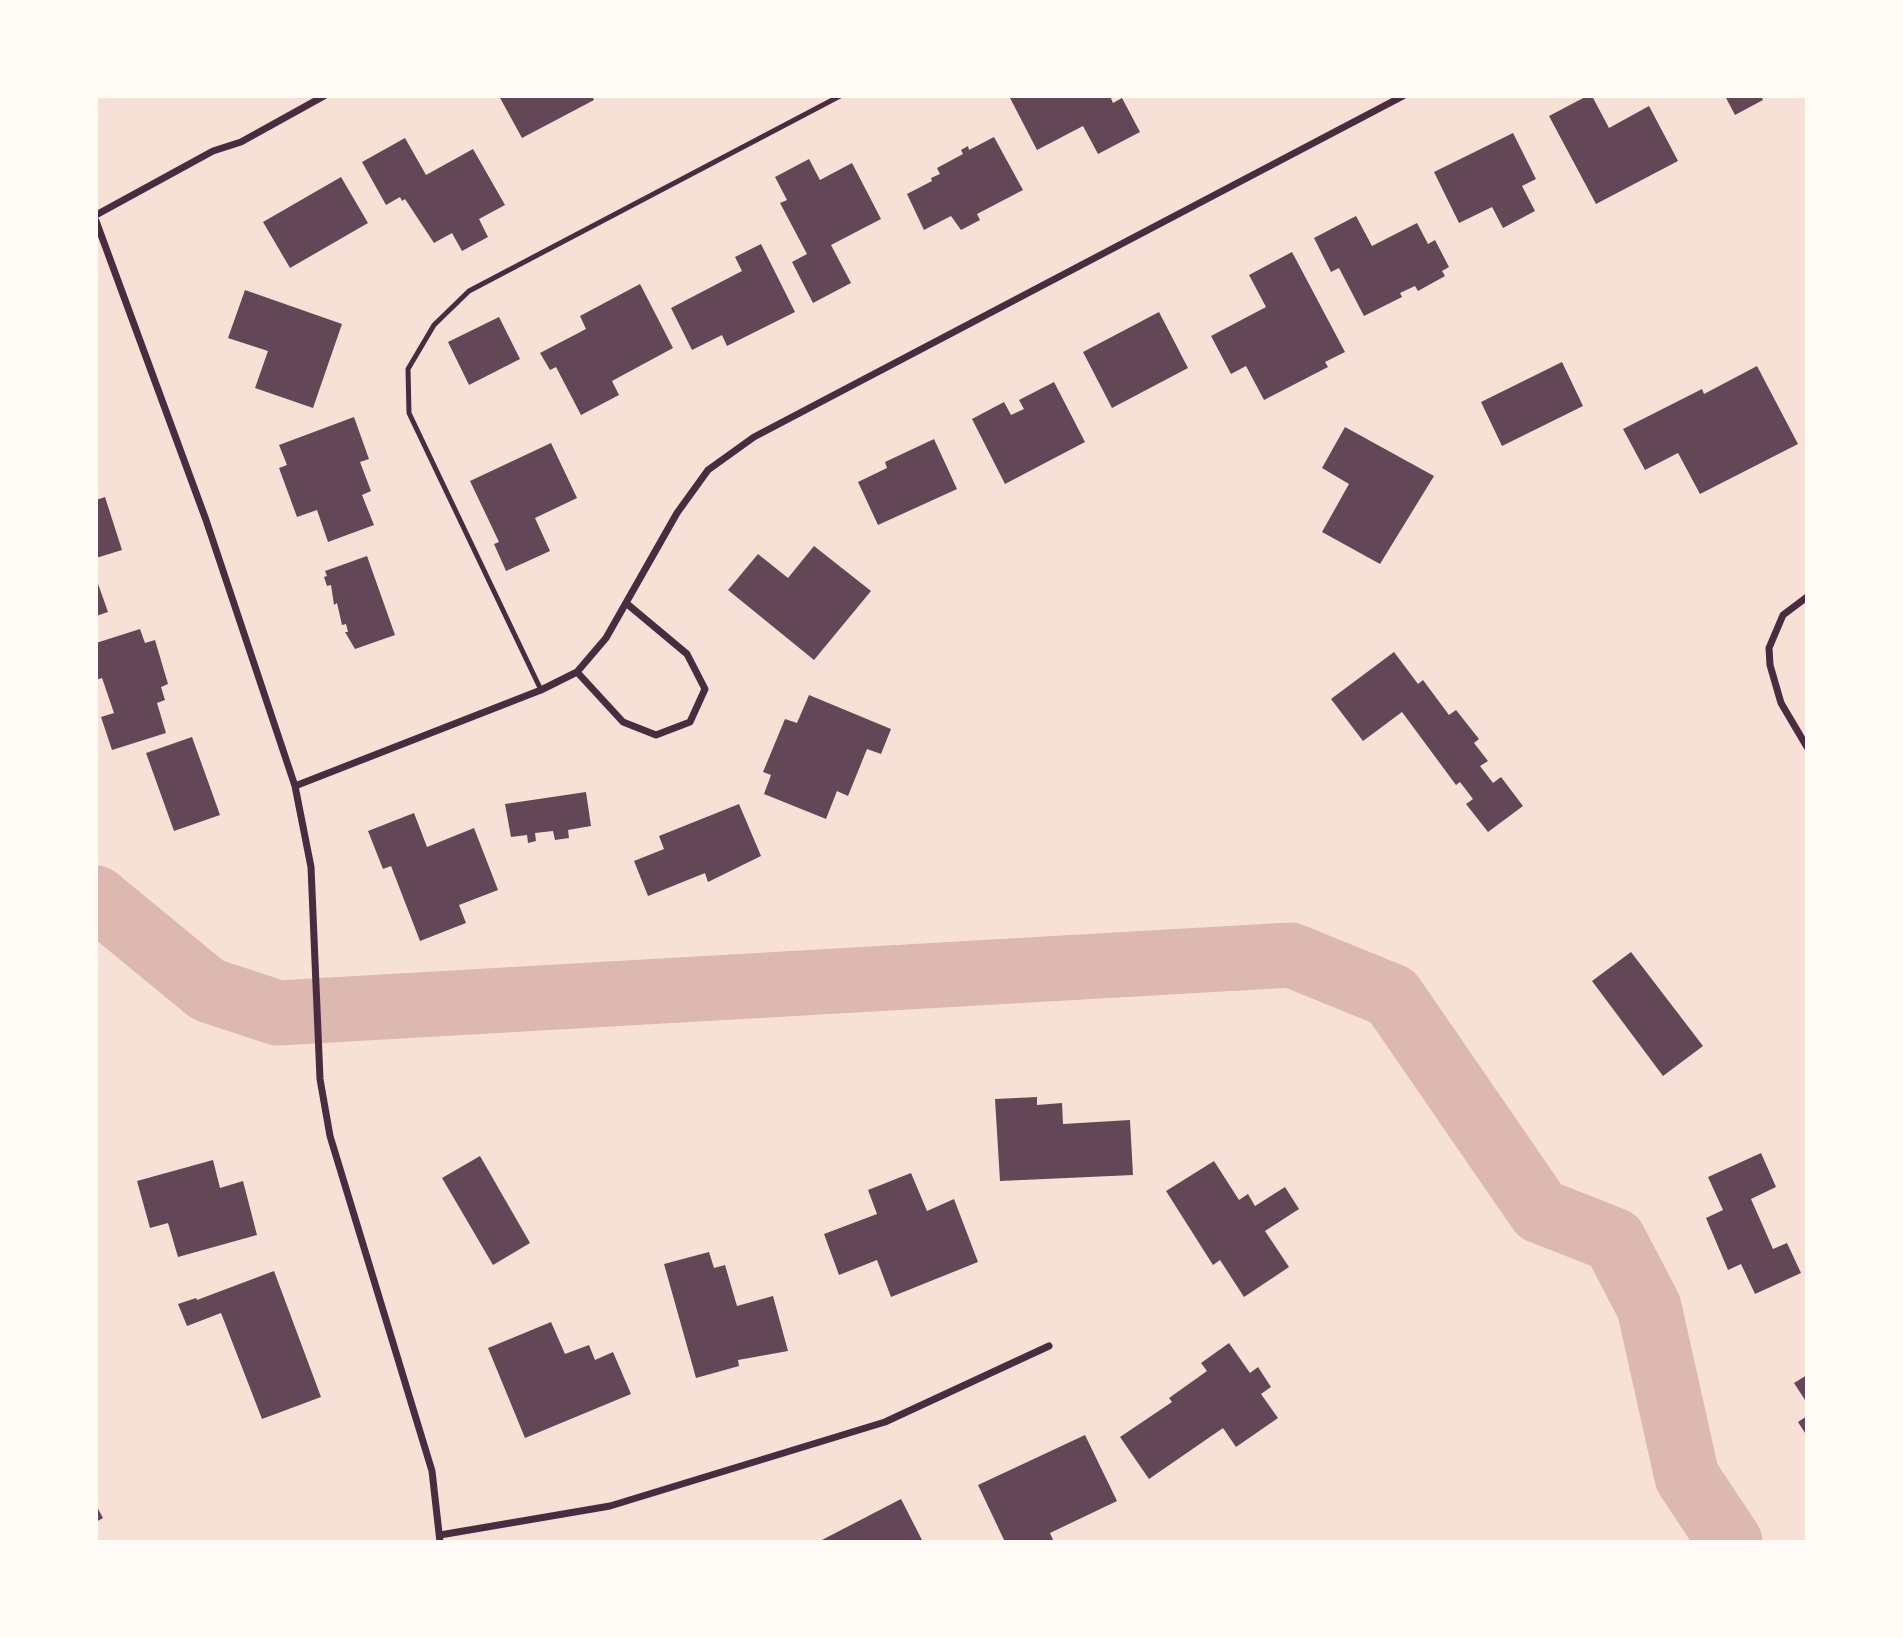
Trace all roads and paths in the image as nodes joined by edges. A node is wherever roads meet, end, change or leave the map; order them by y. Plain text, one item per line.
1 (324, 96) edge
2 (840, 96) edge
3 (1403, 96) edge
4 (96, 215) edge
5 (96, 221) edge
6 (1807, 597) edge
7 (626, 603) junction
8 (577, 672) junction
9 (541, 690) junction
10 (1807, 747) edge
11 (295, 786) junction
12 (1049, 1346) dead end
13 (440, 1538) edge

1 - 4 street
2 - 9 lane
3 - 7 street
5 - 11 street
6 - 10 street
7 - 8 street
7 - 8 street
8 - 9 street
9 - 11 street
11 - 13 street
12 - 13 street

